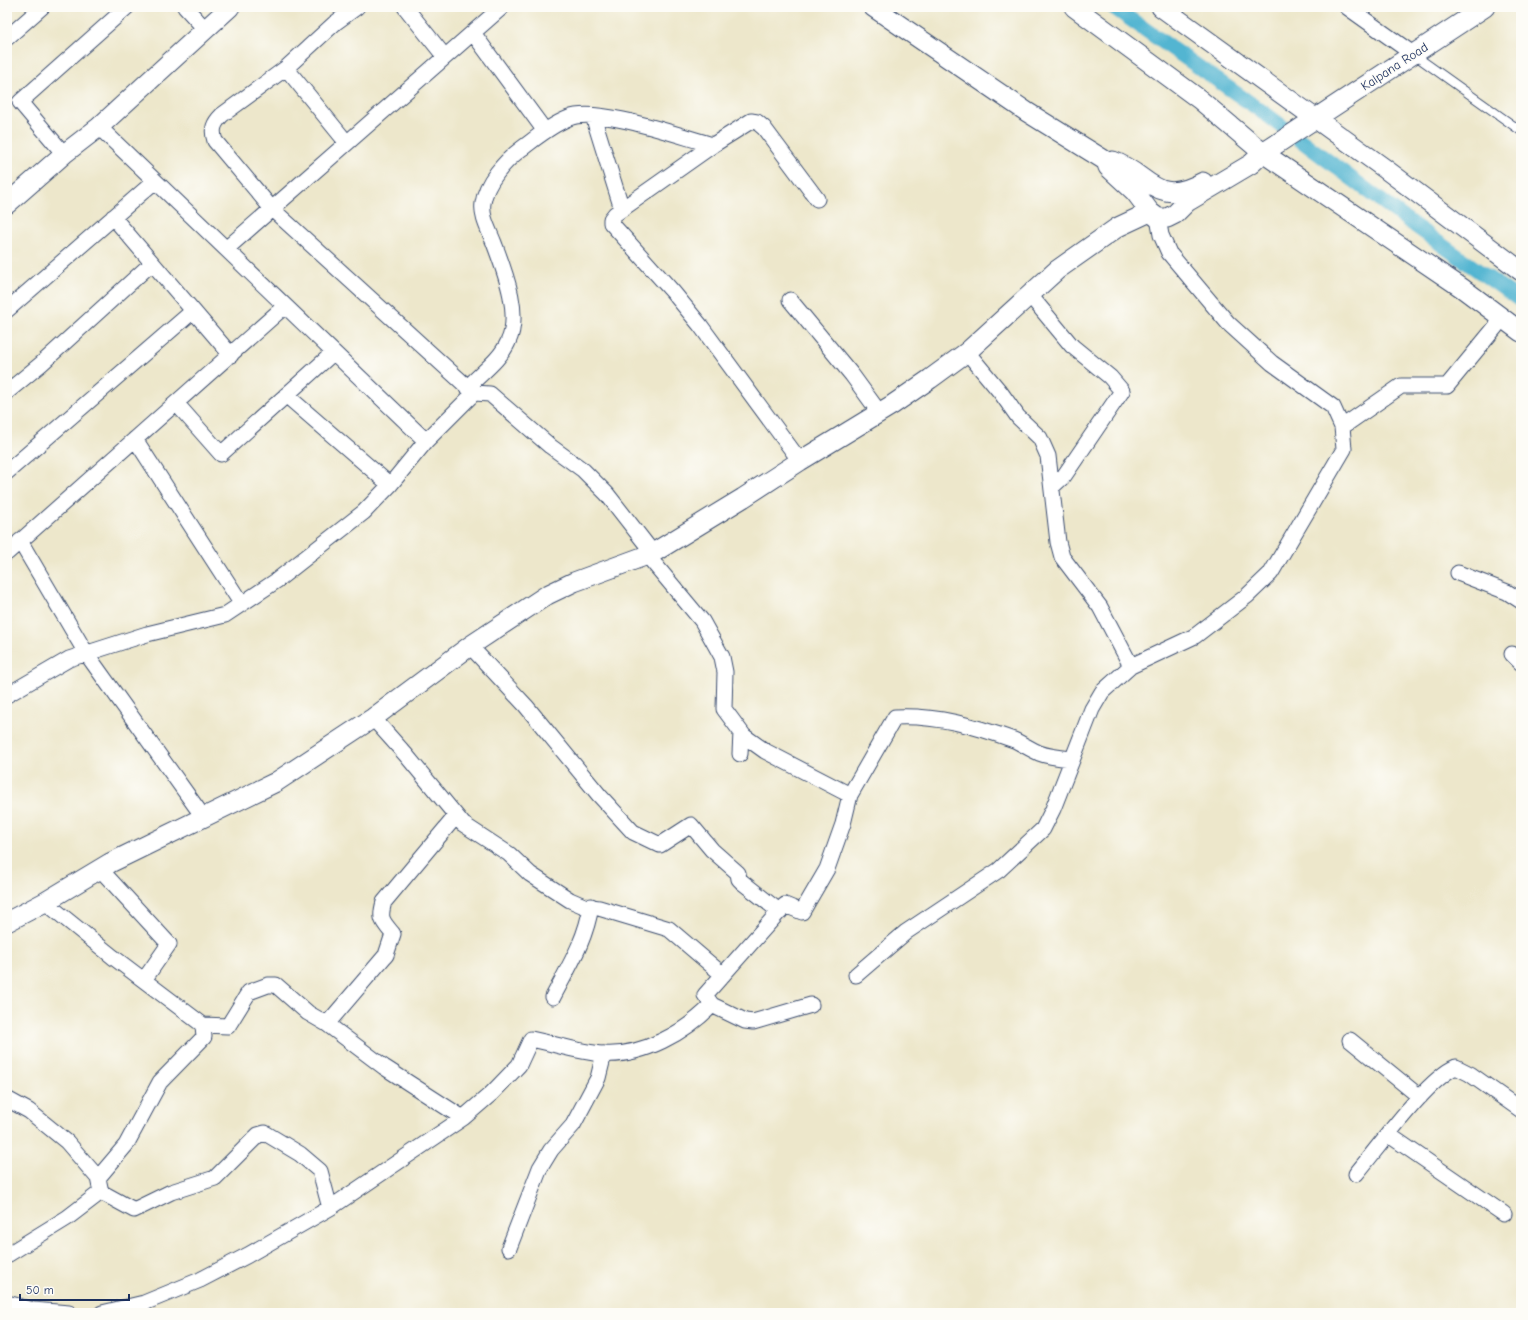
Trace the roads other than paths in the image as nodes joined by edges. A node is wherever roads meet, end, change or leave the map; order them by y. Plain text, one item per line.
1 (42, 7) edge
2 (127, 7) edge
3 (185, 7) edge
4 (230, 7) edge
5 (357, 7) edge
6 (405, 7) edge
7 (502, 7) edge
8 (873, 7) edge
9 (1074, 7) edge
10 (1161, 7) edge
11 (1347, 7) edge
12 (1485, 7) edge
13 (205, 29) junction
14 (473, 32) junction
15 (7, 38) edge
16 (1413, 54) junction
17 (445, 56) junction
18 (286, 68) junction
19 (593, 116) junction
20 (1308, 122) junction
21 (99, 127) junction
22 (545, 131) junction
23 (1521, 131) edge
24 (347, 143) junction
25 (713, 145) junction
26 (1268, 149) junction
27 (64, 154) junction
28 (1106, 161) junction
29 (155, 181) junction
30 (1159, 190) junction
31 (817, 199) dead end
32 (7, 204) edge
33 (272, 209) junction
34 (622, 209) junction
35 (1151, 213) junction
36 (113, 217) junction
37 (226, 249) junction
38 (152, 263) junction
39 (1521, 271) edge
40 (1030, 294) junction
41 (790, 300) dead end
42 (285, 306) junction
43 (7, 310) edge
44 (193, 311) junction
45 (1503, 318) junction
46 (1521, 332) edge
47 (967, 352) junction
48 (333, 353) junction
49 (230, 355) junction
50 (471, 390) junction
51 (7, 392) edge
52 (286, 395) junction
53 (176, 403) junction
54 (879, 412) junction
55 (1342, 427) junction
56 (135, 439) junction
57 (426, 441) junction
58 (800, 461) junction
59 (7, 472) edge
60 (390, 485) junction
61 (1053, 486) junction
62 (20, 542) junction
63 (7, 553) edge
64 (650, 554) junction
65 (1469, 578) dead end
66 (1521, 601) edge
67 (241, 603) junction
68 (470, 646) junction
69 (86, 653) junction
70 (1131, 666) junction
71 (7, 695) edge
72 (373, 718) junction
73 (741, 732) junction
74 (740, 754) dead end
75 (1072, 759) junction
76 (850, 795) junction
77 (456, 816) junction
78 (204, 818) junction
79 (100, 869) junction
80 (45, 902) junction
81 (591, 906) junction
82 (780, 912) junction
83 (7, 922) edge
84 (723, 975) junction
85 (856, 975) dead end
86 (144, 980) junction
87 (553, 998) dead end
88 (712, 1005) junction
89 (811, 1005) dead end
90 (327, 1024) junction
91 (203, 1025) junction
92 (1350, 1040) dead end
93 (604, 1054) junction
94 (1420, 1097) junction
95 (7, 1099) edge
96 (1521, 1110) edge
97 (463, 1118) junction
98 (1389, 1135) junction
99 (1356, 1174) dead end
100 (99, 1185) junction
101 (330, 1208) junction
102 (1504, 1214) dead end
103 (509, 1248) dead end
104 (7, 1255) edge
105 (7, 1304) edge
106 (49, 1312) edge
107 (70, 1313) edge
108 (102, 1313) edge

1 - 15 street
2 - 27 street
3 - 13 street
4 - 13 street
5 - 18 street
6 - 17 street
7 - 14 street
8 - 28 street
9 - 26 street
10 - 20 street
11 - 16 street
12 - 16 street, Kalpana Road
13 - 21 street
14 - 17 street
14 - 22 street
16 - 20 street, Kalpana Road
16 - 23 lane
17 - 24 street
18 - 24 street
18 - 33 street
19 - 22 street
19 - 25 street
19 - 34 street
20 - 26 street, Kalpana Road
20 - 39 street
21 - 27 street
21 - 29 street
22 - 50 street
24 - 33 street
25 - 31 street
25 - 34 street
26 - 30 street
26 - 35 street
26 - 45 street
27 - 32 street
28 - 30 street
28 - 35 street
29 - 36 street
29 - 37 street
30 - 35 street
33 - 37 street
33 - 50 street
34 - 58 street
35 - 40 street
35 - 55 street
36 - 38 street
36 - 43 street
37 - 42 street
38 - 44 street
38 - 51 street
40 - 47 street
40 - 61 street
41 - 54 street
42 - 48 street
42 - 49 street
44 - 49 street
44 - 59 street
45 - 46 street
45 - 55 street
47 - 54 street
47 - 61 street
48 - 52 street
48 - 57 street
49 - 53 street
50 - 57 street
50 - 64 street
52 - 53 street
52 - 60 street
53 - 56 street
54 - 58 street
55 - 70 street
56 - 62 street
56 - 67 street
57 - 60 street
58 - 64 street
60 - 67 street
61 - 70 street
62 - 63 street
62 - 69 street
64 - 68 street
64 - 73 street
65 - 66 street
67 - 69 street
68 - 72 street
68 - 82 street
69 - 71 street
69 - 78 street
70 - 75 street
72 - 77 street
72 - 78 street
73 - 74 street
73 - 76 street
75 - 76 street
75 - 85 street
76 - 82 street
77 - 81 street
77 - 90 street
78 - 79 street
79 - 80 street
79 - 86 street
80 - 83 street
80 - 86 street
81 - 84 street
81 - 87 street
82 - 84 street
84 - 88 street
86 - 91 street
88 - 89 street
88 - 93 street
90 - 91 street
90 - 97 street
91 - 100 street
92 - 94 street
93 - 97 street
93 - 103 street
94 - 96 street
94 - 98 street
95 - 100 street
97 - 101 street
98 - 99 street
98 - 102 street
100 - 101 street
100 - 104 street
101 - 108 street
105 - 106 street
106 - 107 street

